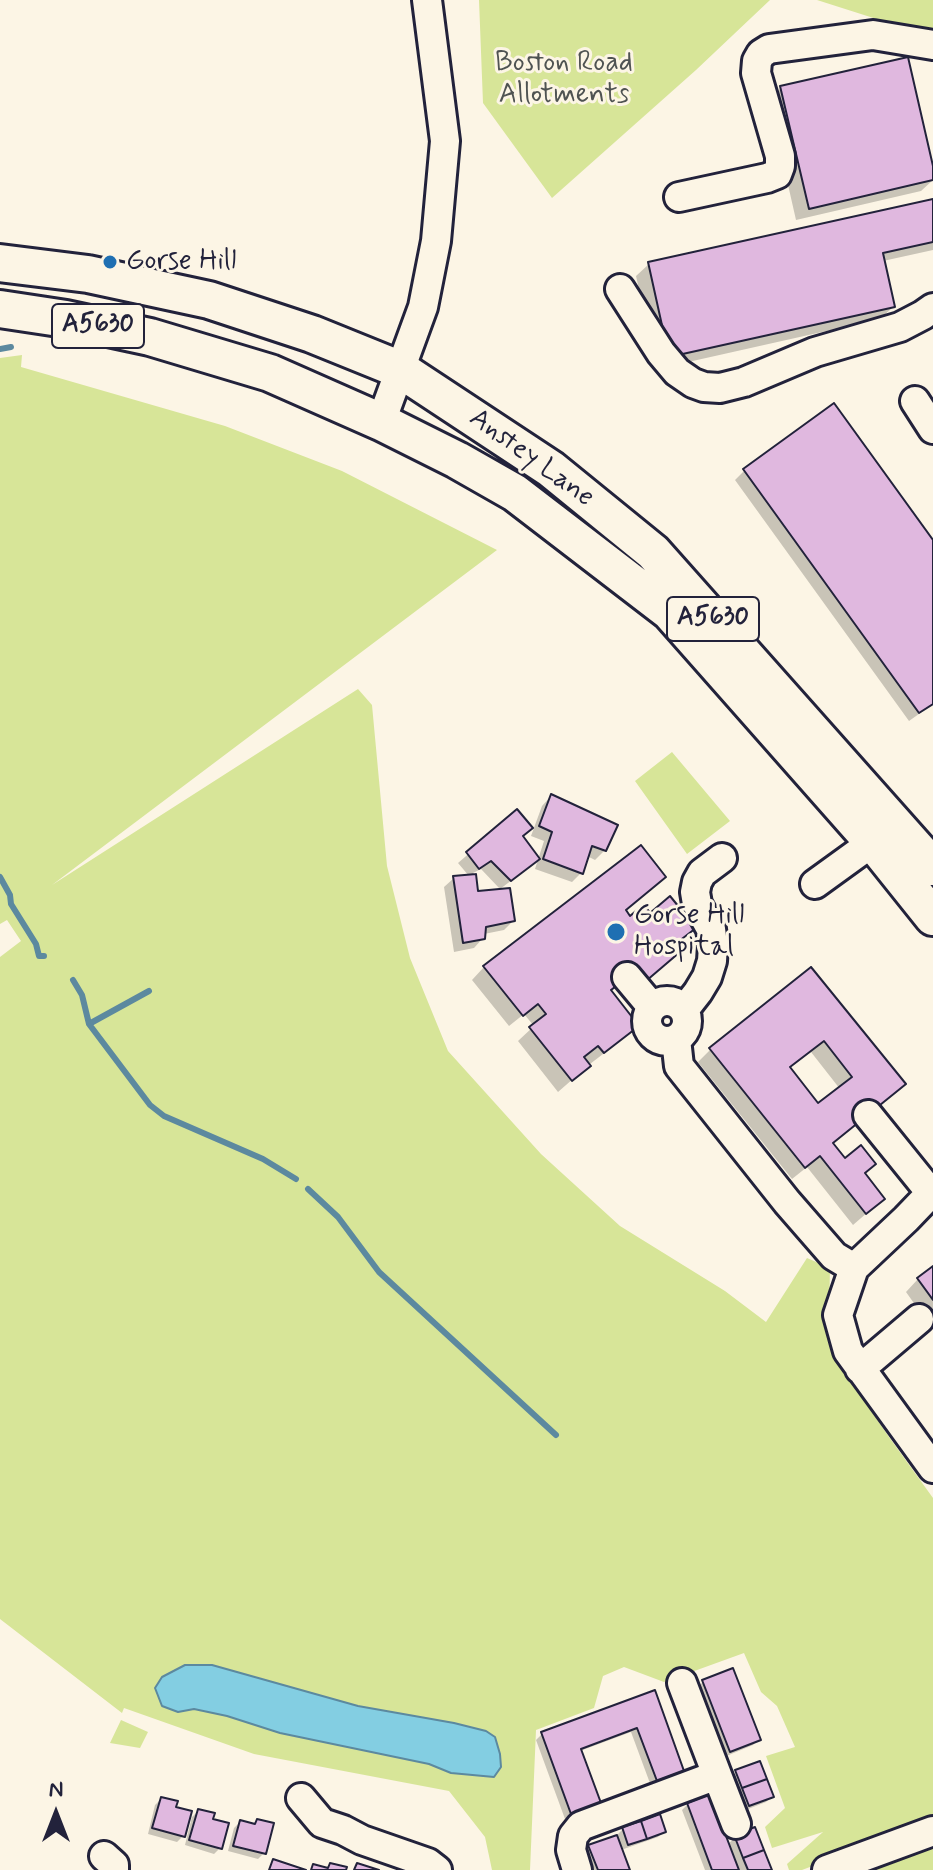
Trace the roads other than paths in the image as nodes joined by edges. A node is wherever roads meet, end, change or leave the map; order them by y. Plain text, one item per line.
1 (427, 0) edge
2 (933, 45) edge
3 (679, 197) dead end
4 (0, 263) edge
5 (620, 289) dead end
6 (933, 308) edge
7 (0, 309) edge
8 (401, 370) junction
9 (915, 401) dead end
10 (381, 422) junction
11 (933, 429) edge
12 (873, 842) junction
13 (722, 858) dead end
14 (933, 867) edge
15 (815, 884) dead end
16 (933, 917) edge
17 (627, 977) dead end
18 (652, 1007) junction
19 (684, 1010) junction
20 (676, 1039) junction
21 (868, 1115) dead end
22 (854, 1268) junction
23 (919, 1319) dead end
24 (860, 1369) junction
25 (933, 1468) edge
26 (682, 1683) dead end
27 (717, 1775) junction
28 (301, 1798) dead end
29 (736, 1824) dead end
30 (933, 1831) edge
31 (437, 1870) edge
32 (577, 1870) edge
33 (827, 1870) edge

1 - 8 street
2 - 3 street
4 - 8 main road, Anstey Lane / A5630
5 - 6 street
7 - 10 main road, Anstey Lane / A5630
8 - 10 street
8 - 14 main road, Anstey Lane / A5630
9 - 11 street
10 - 12 main road, Anstey Lane / A5630
12 - 15 street
12 - 16 main road, A5630
13 - 19 street
17 - 18 street
18 - 19 street
18 - 20 street
19 - 20 street
20 - 22 street
21 - 22 street
22 - 24 street
23 - 24 street
24 - 25 street
26 - 27 street
27 - 29 street
27 - 32 street
28 - 31 street
30 - 33 street

